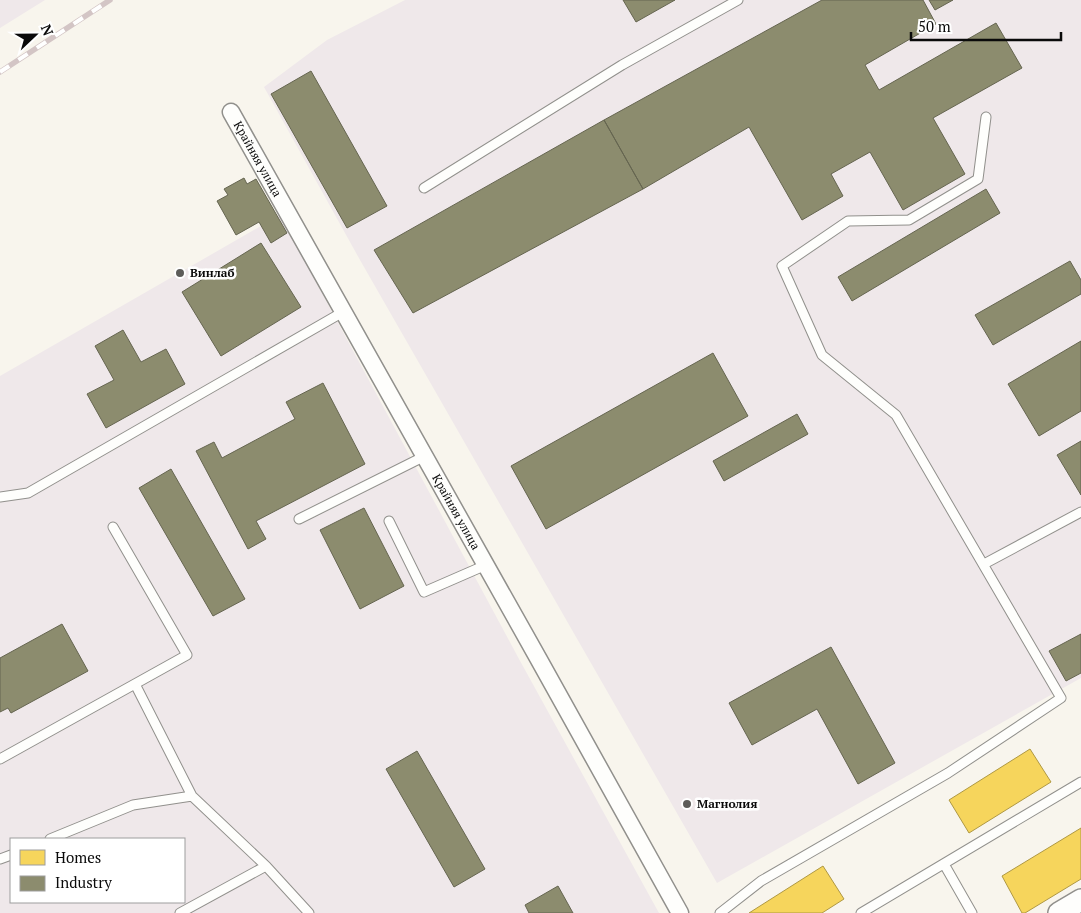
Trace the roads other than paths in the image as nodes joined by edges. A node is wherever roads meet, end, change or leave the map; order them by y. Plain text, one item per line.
1 (738, 0) edge
2 (231, 112) dead end
3 (986, 117) dead end
4 (424, 188) dead end
5 (343, 312) junction
6 (424, 456) junction
7 (0, 497) edge
8 (1081, 512) edge
9 (299, 520) dead end
10 (388, 521) dead end
11 (113, 527) dead end
12 (984, 564) junction
13 (486, 565) junction
14 (134, 684) junction
15 (0, 760) edge
16 (1081, 782) edge
17 (192, 796) junction
18 (52, 838) edge
19 (944, 864) junction
20 (266, 866) junction
21 (1081, 900) edge
22 (180, 913) edge
23 (309, 913) edge
24 (680, 913) edge
25 (720, 913) edge
26 (861, 913) edge
27 (972, 913) edge
28 (1059, 913) edge

1 - 4 lane
2 - 5 street, Крайняя улица
3 - 12 lane
5 - 6 street, Крайняя улица
5 - 7 lane
6 - 9 lane
6 - 13 street, Крайняя улица
8 - 12 lane
10 - 13 lane
11 - 14 lane
12 - 25 lane
13 - 24 street, Крайняя улица
14 - 15 lane
14 - 17 lane
16 - 19 lane
17 - 18 lane
17 - 20 lane
19 - 26 lane
19 - 27 lane
20 - 22 lane
20 - 23 lane
21 - 28 street

